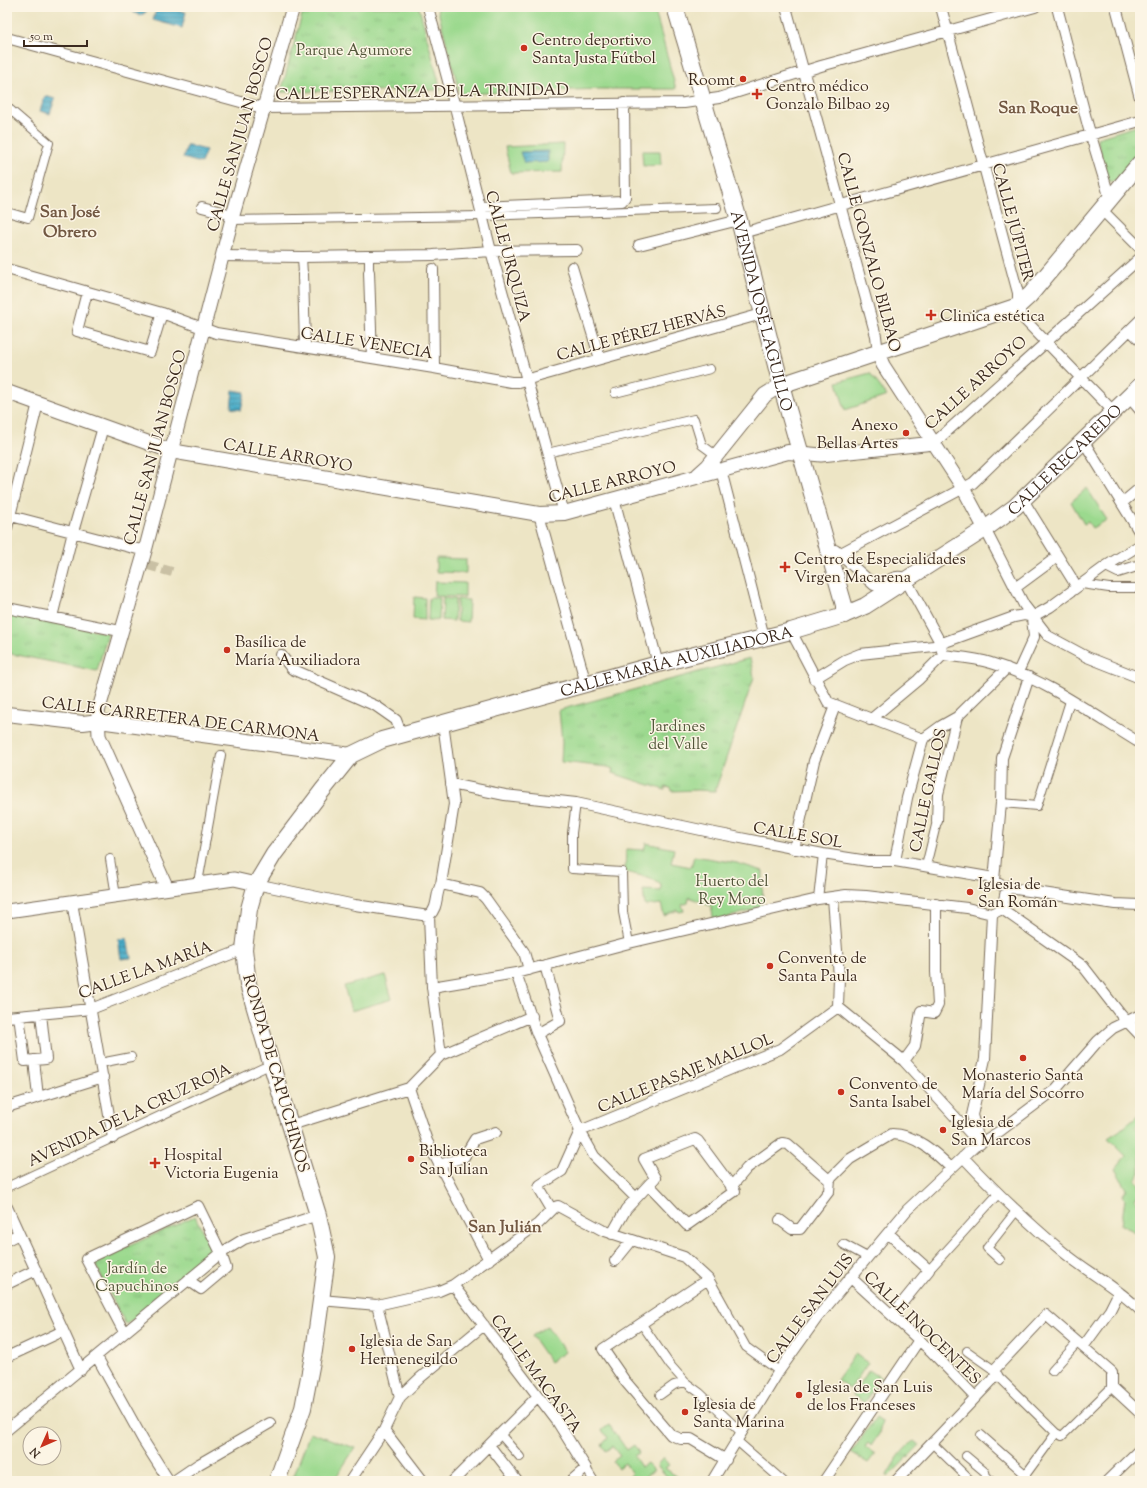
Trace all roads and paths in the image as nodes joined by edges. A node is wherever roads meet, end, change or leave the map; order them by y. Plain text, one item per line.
1 (293, 7) edge
2 (428, 7) edge
3 (675, 7) edge
4 (786, 7) edge
5 (942, 7) edge
6 (1035, 7) edge
7 (1058, 7) edge
8 (1116, 7) edge
9 (948, 31) junction
10 (7, 38) edge
11 (804, 72) junction
12 (1140, 98) edge
13 (703, 100) junction
14 (624, 103) junction
15 (7, 107) edge
16 (455, 107) junction
17 (263, 108) junction
18 (1140, 121) edge
19 (1090, 134) junction
20 (1140, 163) edge
21 (984, 166) junction
22 (1107, 203) junction
23 (840, 206) junction
24 (202, 207) dead end
25 (717, 208) dead end
26 (7, 212) edge
27 (481, 212) junction
28 (232, 218) junction
29 (740, 227) junction
30 (638, 245) dead end
31 (1140, 248) edge
32 (577, 250) dead end
33 (491, 251) junction
34 (369, 255) junction
35 (433, 255) junction
36 (222, 256) junction
37 (302, 257) junction
38 (1140, 258) edge
39 (572, 267) dead end
40 (7, 269) edge
41 (433, 269) joint
42 (369, 272) joint
43 (303, 274) joint
44 (87, 292) junction
45 (1018, 306) junction
46 (162, 313) junction
47 (762, 314) junction
48 (1140, 320) edge
49 (203, 328) junction
50 (1130, 330) junction
51 (1140, 340) edge
52 (1046, 342) junction
53 (305, 346) junction
54 (878, 353) junction
55 (372, 358) junction
56 (600, 359) junction
57 (434, 368) junction
58 (710, 368) dead end
59 (1081, 378) junction
60 (527, 379) junction
61 (781, 385) junction
62 (1135, 391) edge
63 (7, 392) edge
64 (615, 393) dead end
65 (38, 403) junction
66 (1140, 410) edge
67 (1114, 412) junction
68 (103, 427) junction
69 (1084, 442) junction
70 (934, 443) junction
71 (171, 451) junction
72 (720, 452) junction
73 (800, 453) junction
74 (547, 454) junction
75 (725, 469) junction
76 (692, 478) junction
77 (963, 488) junction
78 (1140, 488) edge
79 (614, 499) junction
80 (1023, 500) junction
81 (1122, 503) junction
82 (564, 513) junction
83 (539, 514) junction
84 (8, 516) edge
85 (7, 528) edge
86 (985, 529) junction
87 (73, 532) junction
88 (1140, 533) edge
89 (826, 542) junction
90 (1140, 545) edge
91 (839, 554) junction
92 (1057, 557) junction
93 (144, 560) junction
94 (1140, 565) edge
95 (1106, 566) junction
96 (901, 578) junction
97 (1079, 585) junction
98 (1015, 588) junction
99 (1140, 588) edge
100 (882, 590) junction
101 (7, 608) edge
102 (844, 610) junction
103 (52, 617) junction
104 (1032, 617) junction
105 (120, 631) junction
106 (791, 631) junction
107 (764, 637) junction
108 (941, 644) junction
109 (943, 654) junction
110 (281, 655) dead end
111 (658, 664) junction
112 (1007, 668) junction
113 (1018, 672) junction
114 (1029, 677) junction
115 (814, 678) junction
116 (1140, 678) edge
117 (586, 684) junction
118 (1070, 701) junction
119 (835, 706) junction
120 (7, 714) edge
121 (957, 717) junction
122 (870, 720) junction
123 (99, 721) junction
124 (443, 723) junction
125 (401, 733) junction
126 (923, 739) junction
127 (1140, 743) edge
128 (222, 755) dead end
129 (346, 755) junction
130 (451, 784) junction
131 (576, 803) junction
132 (1001, 803) junction
133 (937, 821) joint
134 (794, 849) junction
135 (823, 854) junction
136 (110, 859) dead end
137 (895, 861) junction
138 (926, 866) junction
139 (199, 877) dead end
140 (994, 880) junction
141 (256, 884) junction
142 (441, 884) junction
143 (167, 888) junction
144 (1011, 888) junction
145 (116, 896) junction
146 (833, 898) junction
147 (818, 899) junction
148 (72, 902) junction
149 (936, 904) junction
150 (1140, 905) edge
151 (7, 911) edge
152 (1006, 912) junction
153 (992, 914) junction
154 (429, 916) junction
155 (629, 943) junction
156 (244, 949) junction
157 (545, 965) junction
158 (529, 970) junction
159 (516, 973) junction
160 (432, 987) junction
161 (838, 1007) junction
162 (91, 1008) junction
163 (41, 1014) junction
164 (1140, 1015) edge
165 (19, 1016) junction
166 (532, 1016) junction
167 (7, 1017) edge
168 (1127, 1020) junction
169 (537, 1034) junction
170 (1140, 1035) edge
171 (441, 1055) junction
172 (131, 1057) dead end
173 (34, 1060) junction
174 (904, 1061) junction
175 (100, 1063) junction
176 (263, 1068) dead end
177 (103, 1078) junction
178 (409, 1088) junction
179 (38, 1097) junction
180 (7, 1107) edge
181 (291, 1126) junction
182 (580, 1131) junction
183 (496, 1132) dead end
184 (112, 1138) junction
185 (983, 1142) junction
186 (963, 1157) junction
187 (439, 1165) junction
188 (951, 1168) junction
189 (830, 1179) junction
190 (649, 1185) junction
191 (7, 1187) edge
192 (731, 1187) junction
193 (998, 1194) junction
194 (636, 1198) junction
195 (7, 1207) edge
196 (552, 1210) junction
197 (1017, 1210) junction
198 (318, 1216) junction
199 (780, 1220) dead end
200 (888, 1233) junction
201 (19, 1234) junction
202 (612, 1234) junction
203 (7, 1240) edge
204 (632, 1240) junction
205 (843, 1244) dead end
206 (221, 1253) junction
207 (867, 1257) junction
208 (489, 1260) junction
209 (1000, 1260) dead end
210 (615, 1261) dead end
211 (36, 1270) junction
212 (929, 1270) junction
213 (850, 1277) junction
214 (708, 1279) junction
215 (188, 1280) junction
216 (7, 1284) edge
217 (453, 1286) junction
218 (1120, 1292) junction
219 (321, 1300) junction
220 (377, 1305) junction
221 (1140, 1310) edge
222 (727, 1313) joint
223 (893, 1314) junction
224 (641, 1323) junction
225 (484, 1325) junction
226 (63, 1330) junction
227 (124, 1332) junction
228 (919, 1340) junction
229 (1081, 1344) junction
230 (966, 1351) dead end
231 (7, 1357) edge
232 (97, 1357) junction
233 (81, 1370) junction
234 (779, 1371) junction
235 (1052, 1371) dead end
236 (996, 1372) junction
237 (685, 1382) junction
238 (1112, 1387) junction
239 (660, 1395) dead end
240 (538, 1396) junction
241 (400, 1397) junction
242 (975, 1398) junction
243 (1140, 1413) edge
244 (270, 1423) dead end
245 (7, 1430) edge
246 (384, 1430) junction
247 (1056, 1433) junction
248 (500, 1434) junction
249 (981, 1436) dead end
250 (740, 1437) junction
251 (933, 1444) junction
252 (489, 1445) junction
253 (1140, 1449) edge
254 (966, 1456) dead end
255 (520, 1457) dead end
256 (726, 1460) junction
257 (586, 1468) junction
258 (1023, 1478) edge
259 (987, 1479) edge
260 (174, 1480) edge
261 (190, 1481) edge
262 (277, 1481) edge
263 (350, 1481) edge
264 (423, 1481) edge
265 (453, 1481) edge
266 (517, 1481) edge
267 (570, 1481) edge
268 (594, 1481) edge
269 (712, 1481) edge
270 (783, 1481) edge
271 (824, 1481) edge
272 (896, 1481) edge
273 (971, 1481) edge
274 (1107, 1481) edge

1 - 17 street, CALLE SAN JUAN BOSCO
2 - 16 street, CALLE URQUIZA
3 - 13 main road, AVENIDA JOSÉ LAGUILLO
4 - 11 street, CALLE GONZALO BILBAO
5 - 9 street, CALLE JÚPITER
6 - 9 street, CALLE ESPERANZA DE LA TRINIDAD
7 - 19 street
8 - 12 street
9 - 11 street, CALLE ESPERANZA DE LA TRINIDAD
9 - 21 street, CALLE JÚPITER
10 - 17 street, CALLE ESPERANZA DE LA TRINIDAD
11 - 13 street, CALLE ESPERANZA DE LA TRINIDAD
11 - 23 street, CALLE GONZALO BILBAO
13 - 14 street, CALLE ESPERANZA DE LA TRINIDAD
13 - 29 main road, AVENIDA JOSÉ LAGUILLO
14 - 16 street, CALLE ESPERANZA DE LA TRINIDAD
14 - 27 street
15 - 26 street
16 - 17 street, CALLE ESPERANZA DE LA TRINIDAD
16 - 27 street, CALLE URQUIZA
17 - 28 street, CALLE SAN JUAN BOSCO
18 - 19 street
19 - 21 street
19 - 22 street
20 - 22 main road
21 - 23 street
21 - 45 street, CALLE JÚPITER
22 - 31 street
22 - 45 main road
23 - 29 street
23 - 54 street, CALLE GONZALO BILBAO
24 - 28 street
25 - 27 street
27 - 28 street
27 - 33 street, CALLE URQUIZA
28 - 36 street, CALLE SAN JUAN BOSCO
29 - 30 street
29 - 47 main road, AVENIDA JOSÉ LAGUILLO
32 - 33 street
33 - 35 street
33 - 60 street, CALLE URQUIZA
34 - 35 street
34 - 37 street
34 - 42 street
35 - 41 street
36 - 37 street
36 - 49 street, CALLE SAN JUAN BOSCO
37 - 43 street
38 - 52 street, CALLE ARROYO
39 - 56 street
40 - 44 street, CALLE VENECIA
41 - 57 street
42 - 55 street
43 - 53 street
44 - 46 street, CALLE VENECIA
44 - 46 street
45 - 52 street, CALLE JÚPITER
45 - 54 main road
46 - 49 street, CALLE VENECIA
47 - 56 street, CALLE PÉREZ HERVÁS
47 - 61 main road, AVENIDA JOSÉ LAGUILLO
48 - 50 street
49 - 53 street, CALLE VENECIA
49 - 71 street, CALLE SAN JUAN BOSCO
50 - 51 street
50 - 59 street
52 - 59 street, CALLE JÚPITER
52 - 70 street, CALLE ARROYO
53 - 55 street, CALLE VENECIA
54 - 61 main road
54 - 70 street, CALLE GONZALO BILBAO
55 - 57 street, CALLE VENECIA
56 - 60 street, CALLE PÉREZ HERVÁS
57 - 60 street, CALLE VENECIA
58 - 64 street
59 - 67 street, CALLE JÚPITER
59 - 77 street
60 - 74 street, CALLE URQUIZA
61 - 72 main road
61 - 73 main road, AVENIDA JOSÉ LAGUILLO
62 - 66 street
62 - 67 main road, CALLE RECAREDO
63 - 65 main road, CALLE ARROYO
65 - 68 main road, CALLE ARROYO
65 - 84 street
67 - 69 main road, CALLE RECAREDO
68 - 71 main road, CALLE ARROYO
68 - 87 street
69 - 80 main road, CALLE RECAREDO
69 - 81 street
70 - 73 street, CALLE ARROYO
70 - 77 street, CALLE GONZALO BILBAO
71 - 83 main road, CALLE ARROYO
71 - 93 street, CALLE SAN JUAN BOSCO
72 - 74 street
72 - 75 street
72 - 76 main road
73 - 75 main road, CALLE ARROYO
73 - 89 main road, AVENIDA JOSÉ LAGUILLO
74 - 82 street, CALLE URQUIZA
75 - 76 main road, CALLE ARROYO
75 - 107 street
76 - 79 main road, CALLE ARROYO
77 - 86 street, CALLE GONZALO BILBAO
77 - 91 street
78 - 81 street
79 - 82 main road, CALLE ARROYO
79 - 111 street
80 - 86 main road, CALLE RECAREDO
80 - 92 street
81 - 88 street
82 - 83 main road, CALLE ARROYO
83 - 117 street
84 - 85 street
84 - 87 street
86 - 96 main road, CALLE MARÍA AUXILIADORA
86 - 98 street
87 - 93 street
87 - 103 street
89 - 91 street
89 - 102 main road, AVENIDA JOSÉ LAGUILLO
90 - 95 street
91 - 100 street
92 - 97 street
92 - 98 street
93 - 105 street, CALLE SAN JUAN BOSCO
94 - 95 street
95 - 97 street
96 - 100 main road, CALLE MARÍA AUXILIADORA
96 - 108 street
97 - 99 street
97 - 104 street
98 - 104 street
100 - 102 main road, CALLE MARÍA AUXILIADORA
101 - 103 street
102 - 106 main road, CALLE MARÍA AUXILIADORA
103 - 105 street
104 - 108 street
104 - 113 street
104 - 116 street
105 - 123 street, CALLE SAN JUAN BOSCO
106 - 107 main road, CALLE MARÍA AUXILIADORA
106 - 115 street
107 - 111 main road, CALLE MARÍA AUXILIADORA
108 - 109 street
108 - 115 street
109 - 112 street
109 - 122 street
110 - 125 street
111 - 117 main road, CALLE MARÍA AUXILIADORA
112 - 113 street
112 - 121 street, CALLE GALLOS
113 - 114 street
114 - 118 street
114 - 132 street
115 - 119 street
117 - 124 main road, CALLE MARÍA AUXILIADORA
118 - 127 street
118 - 132 street
119 - 122 street
119 - 134 street
120 - 123 main road, CALLE CARRETERA DE CARMONA
121 - 126 street
121 - 133 street, CALLE GALLOS
122 - 126 street
123 - 129 main road, CALLE CARRETERA DE CARMONA
123 - 143 street, CALLE SAN JUAN BOSCO
124 - 125 main road, CALLE MARÍA AUXILIADORA
124 - 130 street
125 - 129 main road, CALLE MARÍA AUXILIADORA
126 - 137 street
128 - 139 street
129 - 141 main road, RONDA DE CAPUCHINOS
130 - 131 street, CALLE SOL
130 - 142 street
131 - 134 street, CALLE SOL
131 - 155 street
132 - 140 street
133 - 138 street, CALLE GALLOS
134 - 135 street, CALLE SOL
135 - 137 street, CALLE SOL
135 - 147 street
136 - 145 street
137 - 138 street, CALLE SOL
138 - 140 street, CALLE SOL
140 - 144 street, CALLE SOL
141 - 143 street
141 - 154 street
141 - 156 main road, RONDA DE CAPUCHINOS
142 - 154 street
142 - 158 street
143 - 145 street
144 - 150 street, CALLE SOL
144 - 152 street
145 - 148 street
146 - 147 street
146 - 149 street
146 - 161 street
147 - 155 street
148 - 151 street
148 - 162 street
149 - 153 street
149 - 174 street
152 - 153 street
152 - 168 street
153 - 185 street
154 - 160 street
155 - 157 street
156 - 162 street, CALLE LA MARÍA
156 - 181 main road, RONDA DE CAPUCHINOS
157 - 158 street
157 - 169 street
158 - 159 street
159 - 160 street
159 - 166 street
160 - 171 street
161 - 174 street
161 - 182 street, CALLE PASAJE MALLOL
162 - 163 street, CALLE LA MARÍA
162 - 175 street
163 - 165 street, CALLE LA MARÍA
163 - 173 street
164 - 168 street, CALLE SAN LUIS
165 - 167 street, CALLE LA MARÍA
165 - 173 street
166 - 169 street
166 - 171 street
168 - 170 street
168 - 185 street, CALLE SAN LUIS
169 - 182 street
171 - 178 street
172 - 175 street
173 - 179 street
174 - 185 street
175 - 177 street
176 - 184 street, AVENIDA DE LA CRUZ ROJA
177 - 179 street
177 - 184 street
178 - 181 street
178 - 187 street
179 - 180 street
181 - 198 main road, RONDA DE CAPUCHINOS
182 - 194 street
182 - 196 street
183 - 187 street
184 - 191 street, AVENIDA DE LA CRUZ ROJA
185 - 186 street, CALLE SAN LUIS
186 - 188 street, CALLE SAN LUIS
186 - 193 street
187 - 208 street
188 - 189 street
188 - 200 street, CALLE SAN LUIS
189 - 192 street
189 - 199 street
190 - 192 street
190 - 192 street
190 - 194 street
193 - 197 street
193 - 212 street
194 - 202 street
195 - 201 street
196 - 202 street
196 - 208 street
197 - 209 street
197 - 218 street
198 - 206 street
198 - 219 main road, RONDA DE CAPUCHINOS
200 - 207 street, CALLE SAN LUIS
200 - 212 street
201 - 203 street
201 - 211 street
202 - 204 street
204 - 210 street
204 - 214 street
205 - 207 street
206 - 215 street
206 - 215 street
206 - 227 street
207 - 213 street, CALLE SAN LUIS
208 - 217 street
211 - 216 street
211 - 226 street
212 - 223 street
213 - 223 street, CALLE INOCENTES
213 - 234 street, CALLE SAN LUIS
214 - 222 street
214 - 224 street
215 - 227 street
217 - 220 street
217 - 225 street, CALLE MACASTA
218 - 221 street
218 - 229 street
219 - 220 street
219 - 262 main road, RONDA DE CAPUCHINOS
220 - 241 street
222 - 234 street
223 - 228 street, CALLE INOCENTES
224 - 237 street
224 - 256 street
225 - 240 street, CALLE MACASTA
225 - 241 street
226 - 231 street
226 - 233 street
227 - 232 street
228 - 242 street, CALLE INOCENTES
228 - 271 street
229 - 235 street
229 - 236 street
229 - 238 street
230 - 236 street
232 - 233 street
232 - 260 street
233 - 245 street
234 - 250 street, CALLE SAN LUIS
236 - 242 street
236 - 247 street
237 - 239 street
237 - 250 street
238 - 243 street
238 - 247 street
240 - 248 street
240 - 257 street, CALLE MACASTA
241 - 246 street
242 - 251 street
244 - 260 street
246 - 263 street
246 - 264 street
247 - 258 street
248 - 252 street
248 - 255 street
249 - 258 street
250 - 256 street, CALLE SAN LUIS
250 - 270 street
251 - 272 street
251 - 273 street
252 - 265 street
252 - 266 street
253 - 274 street
254 - 259 street
256 - 269 street, CALLE SAN LUIS
257 - 267 street
257 - 268 street, CALLE MACASTA
260 - 261 street

